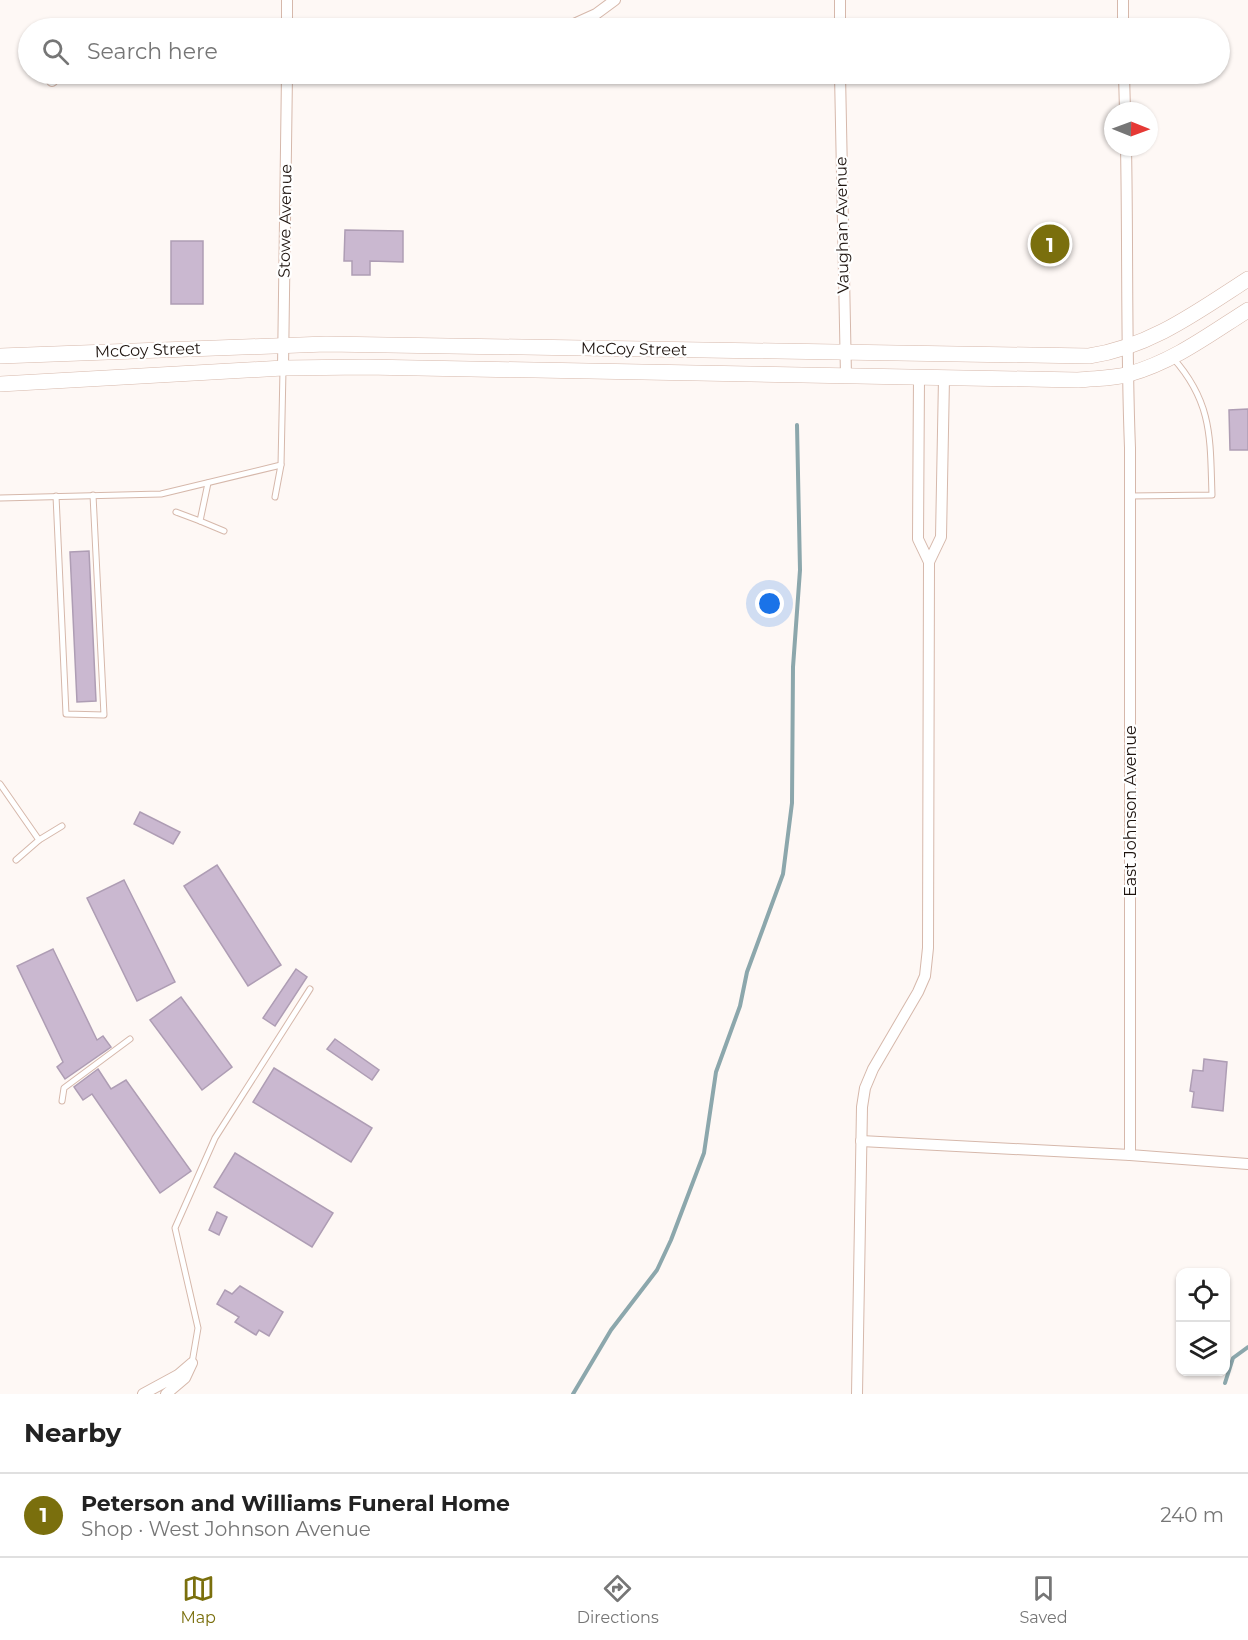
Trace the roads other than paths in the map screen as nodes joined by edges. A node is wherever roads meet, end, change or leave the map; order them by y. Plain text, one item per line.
1 (287, 0) edge
2 (615, 0) edge
3 (840, 0) edge
4 (1123, 0) edge
5 (287, 18) edge
6 (587, 18) edge
7 (840, 18) edge
8 (1123, 18) edge
9 (287, 84) edge
10 (840, 84) edge
11 (1124, 84) edge
12 (1125, 102) edge
13 (1126, 156) edge
14 (1248, 279) edge
15 (1248, 310) edge
16 (284, 344) junction
17 (1126, 349) junction
18 (846, 353) junction
19 (0, 356) edge
20 (1172, 357) junction
21 (283, 368) junction
22 (1127, 375) junction
23 (846, 376) junction
24 (919, 377) junction
25 (944, 378) junction
26 (0, 384) edge
27 (281, 465) junction
28 (208, 483) junction
29 (93, 495) junction
30 (56, 496) junction
31 (1130, 496) junction
32 (275, 497) dead end
33 (0, 498) edge
34 (176, 512) dead end
35 (200, 521) junction
36 (224, 531) dead end
37 (929, 562) junction
38 (0, 784) edge
39 (62, 826) dead end
40 (39, 840) junction
41 (16, 860) dead end
42 (310, 988) dead end
43 (130, 1039) dead end
44 (62, 1101) dead end
45 (861, 1141) junction
46 (1130, 1155) junction
47 (1248, 1164) edge
48 (192, 1363) junction
49 (143, 1394) edge
50 (166, 1394) edge
51 (857, 1394) edge

1 - 5 street
2 - 6 street
3 - 7 street
4 - 8 street
9 - 16 street, Stowe Avenue
10 - 18 street, Vaughan Avenue
11 - 12 street
13 - 17 street, East Johnson Avenue
14 - 17 street, McCoy Street
15 - 20 street, McCoy Street
16 - 18 street, McCoy Street
16 - 19 street, McCoy Street
16 - 21 street, Stowe Avenue
17 - 18 street, McCoy Street
17 - 22 street, East Johnson Avenue
18 - 23 street, Vaughan Avenue
20 - 22 street, McCoy Street
20 - 31 lane
21 - 23 street, McCoy Street
21 - 26 street, McCoy Street
21 - 27 lane
22 - 25 street, McCoy Street
22 - 31 street, East Johnson Avenue
23 - 24 street, McCoy Street
24 - 25 street, McCoy Street
24 - 37 street
25 - 37 street
27 - 28 lane
27 - 32 lane
28 - 29 lane
28 - 35 lane
29 - 30 lane
29 - 30 lane
30 - 33 lane
31 - 46 street, East Johnson Avenue
34 - 35 lane
35 - 36 lane
37 - 45 street
38 - 40 lane
39 - 40 lane
40 - 41 lane
42 - 48 lane
43 - 44 lane
45 - 46 street
45 - 51 street
46 - 47 street
48 - 49 street
48 - 50 street

